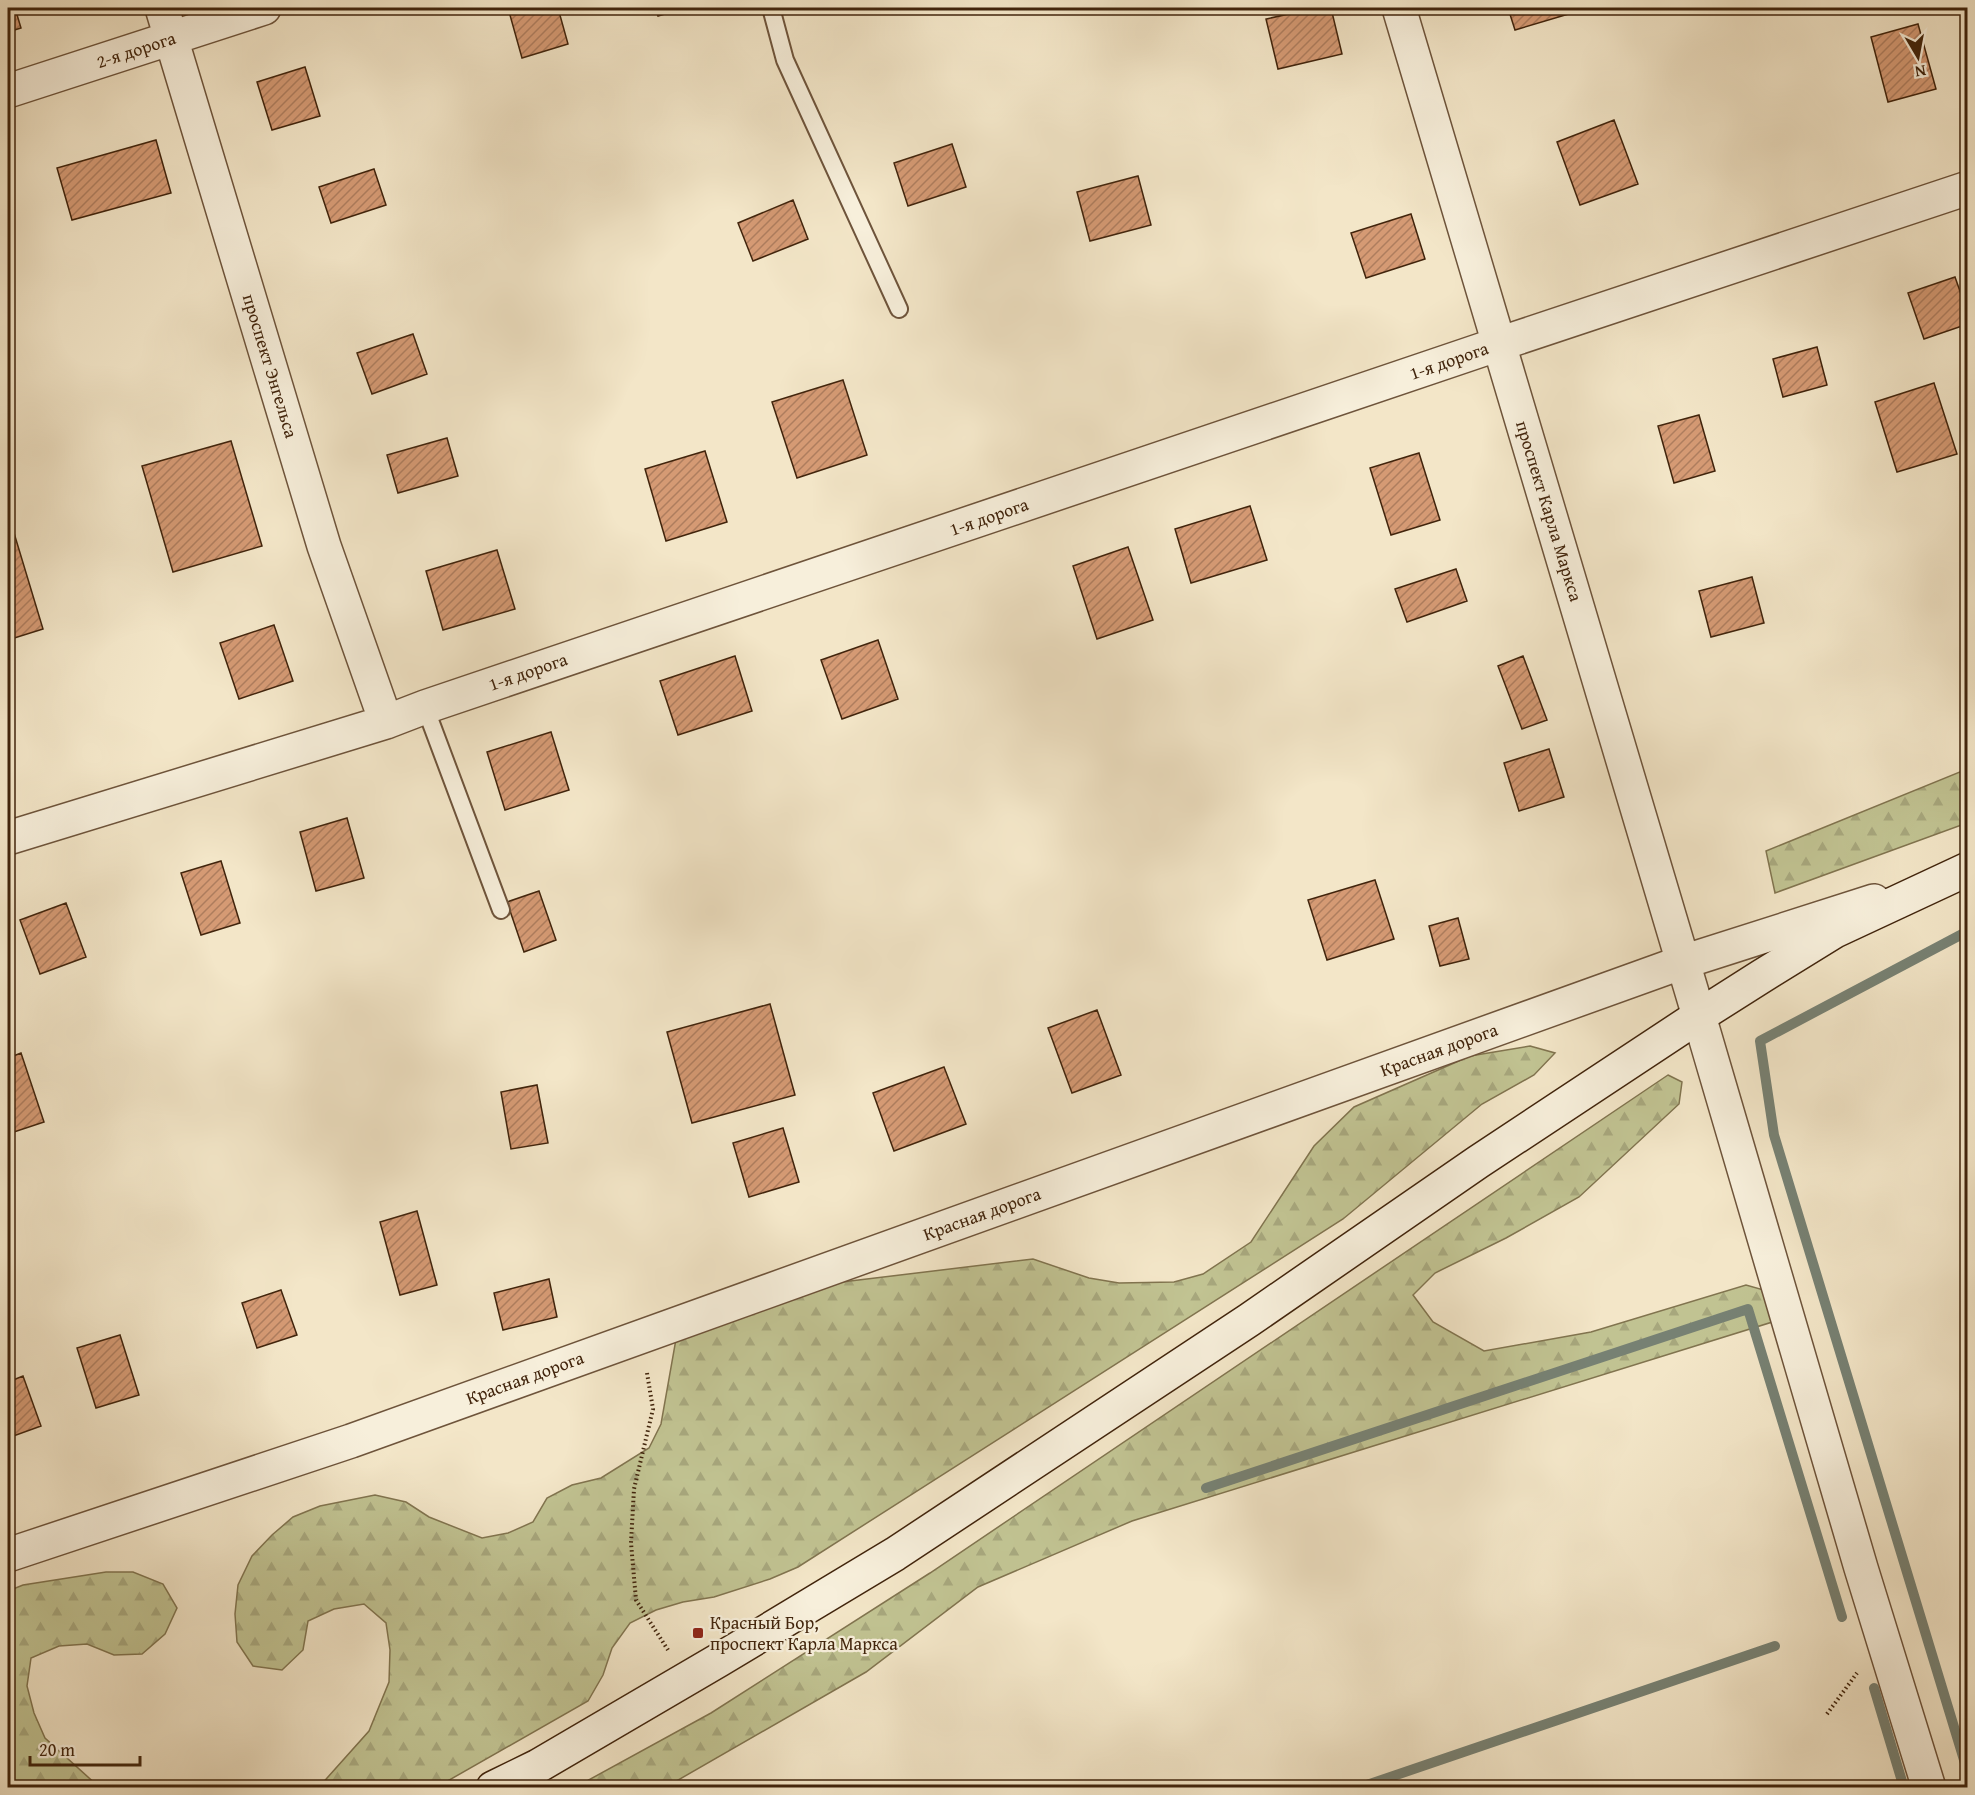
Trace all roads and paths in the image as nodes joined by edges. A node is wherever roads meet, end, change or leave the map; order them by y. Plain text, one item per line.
1 (162, 8) edge
2 (264, 8) edge
3 (771, 8) edge
4 (1399, 8) edge
5 (171, 39) junction
6 (8, 91) edge
7 (1968, 188) edge
8 (899, 309) dead end
9 (1499, 344) junction
10 (425, 707) junction
11 (386, 722) junction
12 (8, 838) edge
13 (1962, 872) edge
14 (501, 910) dead end
15 (1683, 962) junction
16 (1699, 1016) junction
17 (642, 1336) junction
18 (8, 1555) edge
19 (1889, 1654) junction
20 (673, 1659) dead end
21 (1827, 1714) dead end
22 (493, 1788) edge
23 (1929, 1788) edge

1 - 5 street, проспект Энгельса
2 - 5 street, 2-я дорога
3 - 8 lane
4 - 9 street, проспект Карла Маркса
5 - 6 street, 2-я дорога
5 - 11 street, проспект Энгельса
7 - 9 street, 1-я дорога
9 - 10 street, 1-я дорога
9 - 15 street, проспект Карла Маркса
10 - 11 street, 1-я дорога
10 - 14 lane
11 - 12 street, 1-я дорога
13 - 15 street, Красная дорога
13 - 16 street
15 - 16 street, проспект Карла Маркса
15 - 17 street, Красная дорога
16 - 19 street, проспект Карла Маркса
16 - 22 street
17 - 18 street, Красная дорога
17 - 20 path
19 - 21 path
19 - 23 street, проспект Карла Маркса

